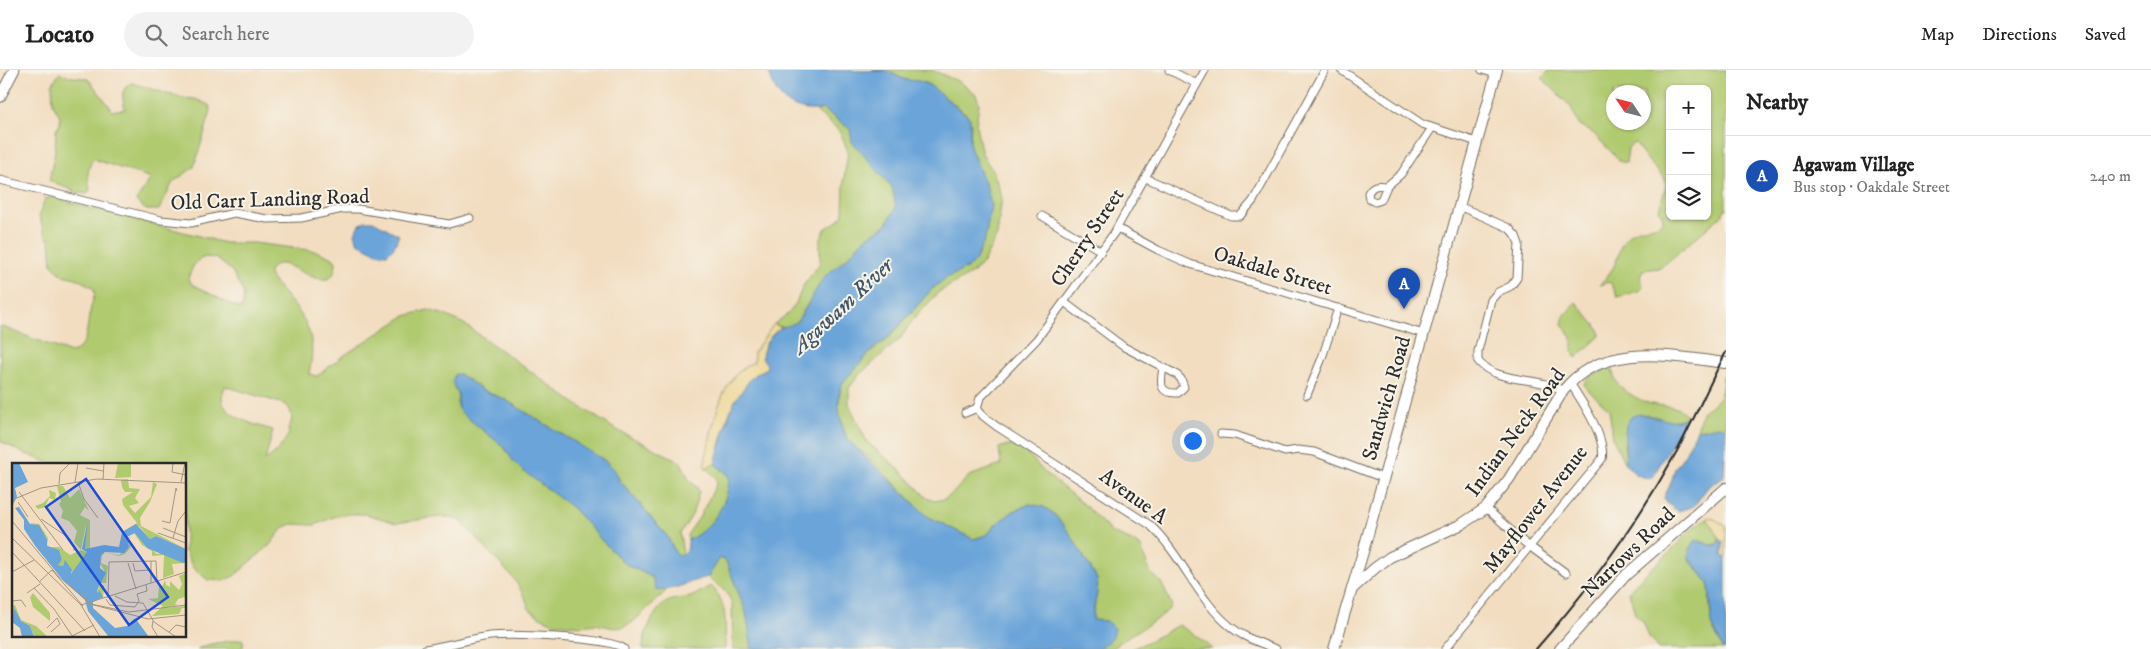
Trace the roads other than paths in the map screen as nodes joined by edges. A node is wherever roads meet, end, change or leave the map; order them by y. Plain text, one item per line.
1 (14, 70) edge
2 (1169, 70) edge
3 (1205, 70) edge
4 (1325, 70) edge
5 (1341, 70) edge
6 (1482, 70) edge
7 (1497, 72) edge
8 (1196, 84) junction
9 (0, 97) edge
10 (1432, 128) junction
11 (1477, 142) junction
12 (1146, 178) junction
13 (0, 180) edge
14 (1387, 186) dead end
15 (1459, 206) junction
16 (1042, 216) dead end
17 (470, 218) dead end
18 (1117, 228) junction
19 (1101, 251) junction
20 (1064, 302) junction
21 (1338, 308) junction
22 (1424, 334) junction
23 (1726, 363) edge
24 (1163, 368) dead end
25 (1566, 387) junction
26 (1307, 395) dead end
27 (976, 408) junction
28 (964, 413) dead end
29 (1221, 434) dead end
30 (1383, 478) junction
31 (1726, 488) edge
32 (1486, 508) junction
33 (1529, 546) junction
34 (1566, 574) dead end
35 (1352, 589) junction
36 (430, 649) edge
37 (624, 649) edge
38 (1276, 649) edge
39 (1334, 649) edge
40 (1446, 649) edge
41 (1560, 649) edge

1 - 9 main road
2 - 8 street
3 - 8 street, Cherry Street
4 - 12 street
5 - 10 street
6 - 7 street
7 - 11 main road, Sandwich Road
8 - 12 street, Cherry Street
10 - 11 street
10 - 14 street
11 - 15 main road, Sandwich Road
12 - 18 street, Cherry Street
13 - 17 street, Old Carr Landing Road
15 - 22 main road, Sandwich Road
15 - 25 street
16 - 19 street
18 - 19 street, Cherry Street
18 - 21 street, Oakdale Street
19 - 20 street, Cherry Street
20 - 24 street
20 - 27 street, Cherry Street
21 - 22 street, Oakdale Street
21 - 26 street
22 - 30 main road, Sandwich Road
23 - 25 main road, Indian Neck Road
25 - 32 main road, Indian Neck Road
25 - 33 street, Mayflower Avenue
27 - 28 street
27 - 38 street, Avenue A
29 - 30 street
30 - 35 main road, Sandwich Road
31 - 41 main road, Narrows Road
32 - 33 street
32 - 35 main road, Indian Neck Road
33 - 34 street
33 - 40 street, Mayflower Avenue
35 - 39 main road, Sandwich Road
36 - 37 street

